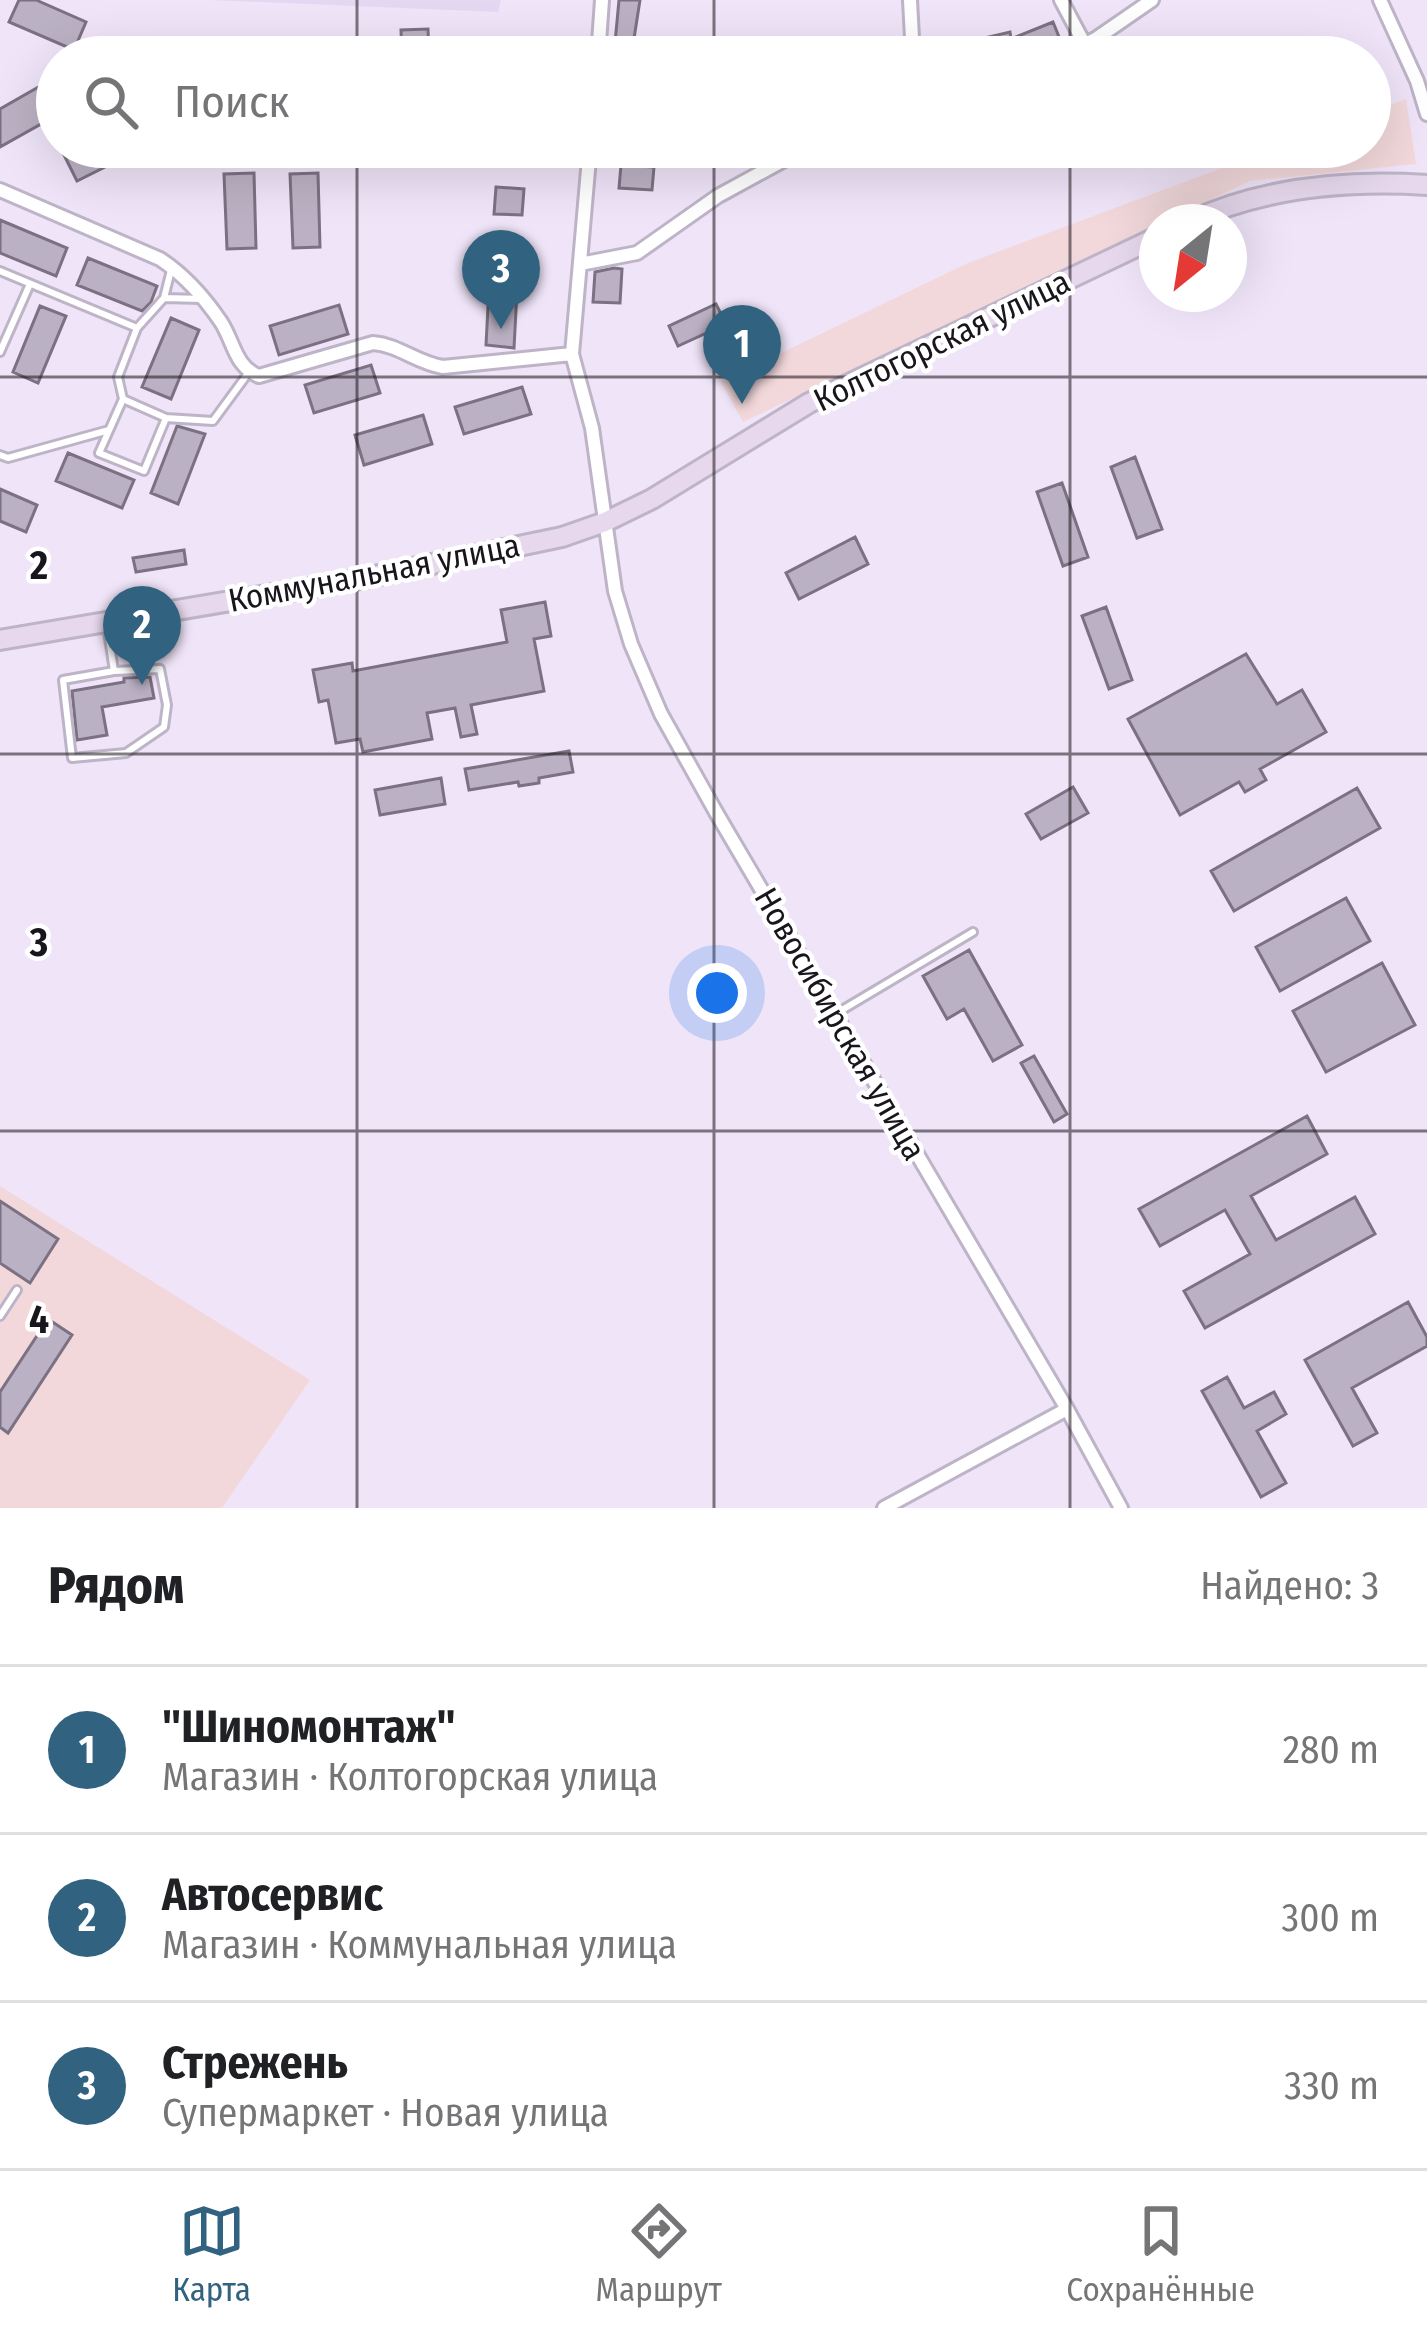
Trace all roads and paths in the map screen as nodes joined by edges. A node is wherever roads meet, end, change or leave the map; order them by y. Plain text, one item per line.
1 (602, 0) edge
2 (910, 0) edge
3 (1061, 0) edge
4 (1152, 0) edge
5 (1380, 0) edge
6 (599, 36) edge
7 (912, 36) edge
8 (1080, 36) edge
9 (1098, 36) edge
10 (1427, 114) edge
11 (588, 168) edge
12 (769, 168) edge
13 (1427, 185) edge
14 (0, 190) edge
15 (1238, 204) edge
16 (1139, 246) edge
17 (580, 264) junction
18 (172, 266) junction
19 (0, 271) edge
20 (30, 284) junction
21 (164, 298) junction
22 (204, 299) junction
23 (137, 328) junction
24 (0, 352) edge
25 (572, 354) junction
26 (249, 372) junction
27 (123, 399) junction
28 (166, 418) junction
29 (109, 430) junction
30 (0, 455) edge
31 (605, 523) junction
32 (106, 621) junction
33 (0, 640) edge
34 (114, 671) junction
35 (973, 932) dead end
36 (833, 1015) junction
37 (17, 1289) dead end
38 (0, 1316) edge
39 (1067, 1409) junction
40 (884, 1508) edge
41 (1121, 1508) edge

1 - 6 street
2 - 7 street
3 - 8 street
4 - 9 street
5 - 10 street
11 - 17 street
12 - 17 street
13 - 15 main road
14 - 18 street
16 - 31 main road, Колтогорская улица
17 - 25 street
18 - 21 lane
18 - 22 street
19 - 20 lane
20 - 23 lane
20 - 24 lane
21 - 22 lane
21 - 23 lane
22 - 26 street
23 - 27 lane
25 - 26 street
25 - 31 street, Новосибирская улица
26 - 28 lane
27 - 28 lane
27 - 29 lane
28 - 29 lane
29 - 30 lane
31 - 32 main road, Коммунальная улица
31 - 36 street, Новосибирская улица
32 - 33 main road, Коммунальная улица
32 - 34 lane
34 - 34 lane
35 - 36 lane
36 - 39 street, Новосибирская улица
37 - 38 lane
39 - 40 street
39 - 41 street, Новосибирская улица

